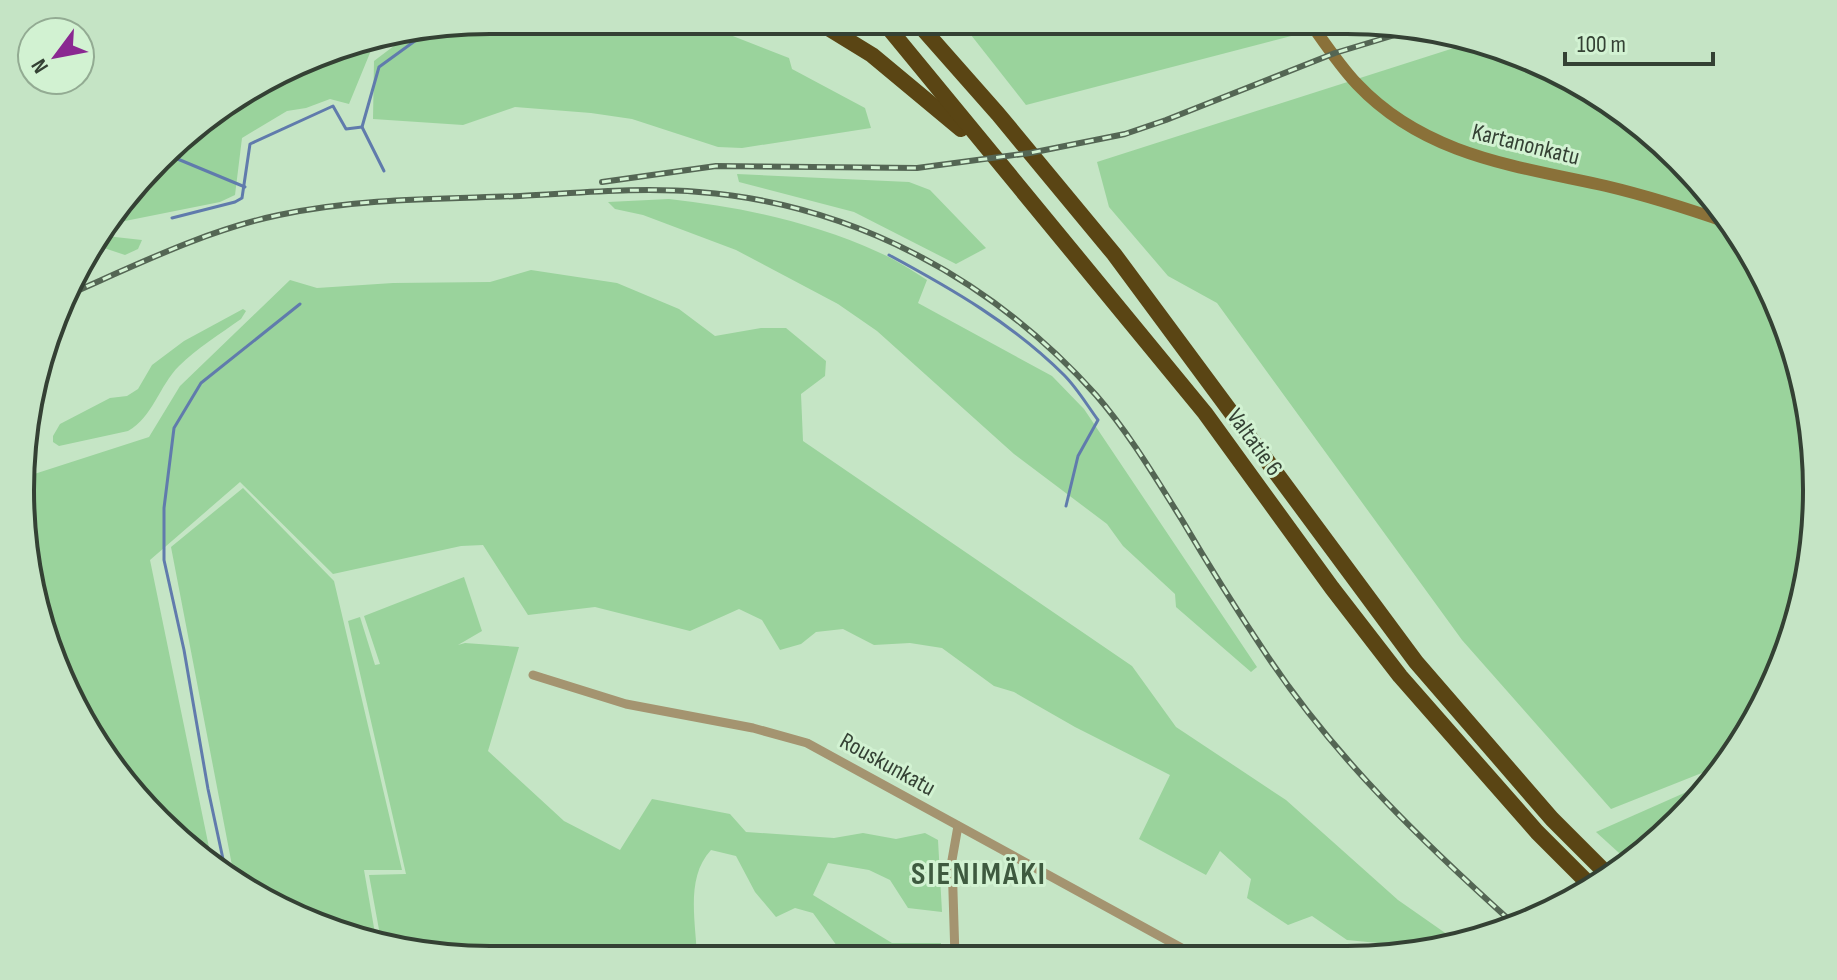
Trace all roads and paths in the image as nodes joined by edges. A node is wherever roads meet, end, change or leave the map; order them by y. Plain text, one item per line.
1 (838, 34) edge
2 (894, 34) edge
3 (927, 34) edge
4 (1319, 34) edge
5 (1010, 174) junction
6 (1713, 218) edge
7 (533, 675) dead end
8 (958, 826) junction
9 (1601, 868) edge
10 (1584, 879) edge
11 (955, 946) edge
12 (1178, 946) edge

1 - 5 highway
2 - 5 highway, Valtatie 6
3 - 9 highway, Valtatie 6
4 - 6 main road, Kartanonkatu
5 - 10 highway, Valtatie 6
7 - 8 street, Rouskunkatu
8 - 11 street
8 - 12 street, Rouskunkatu

